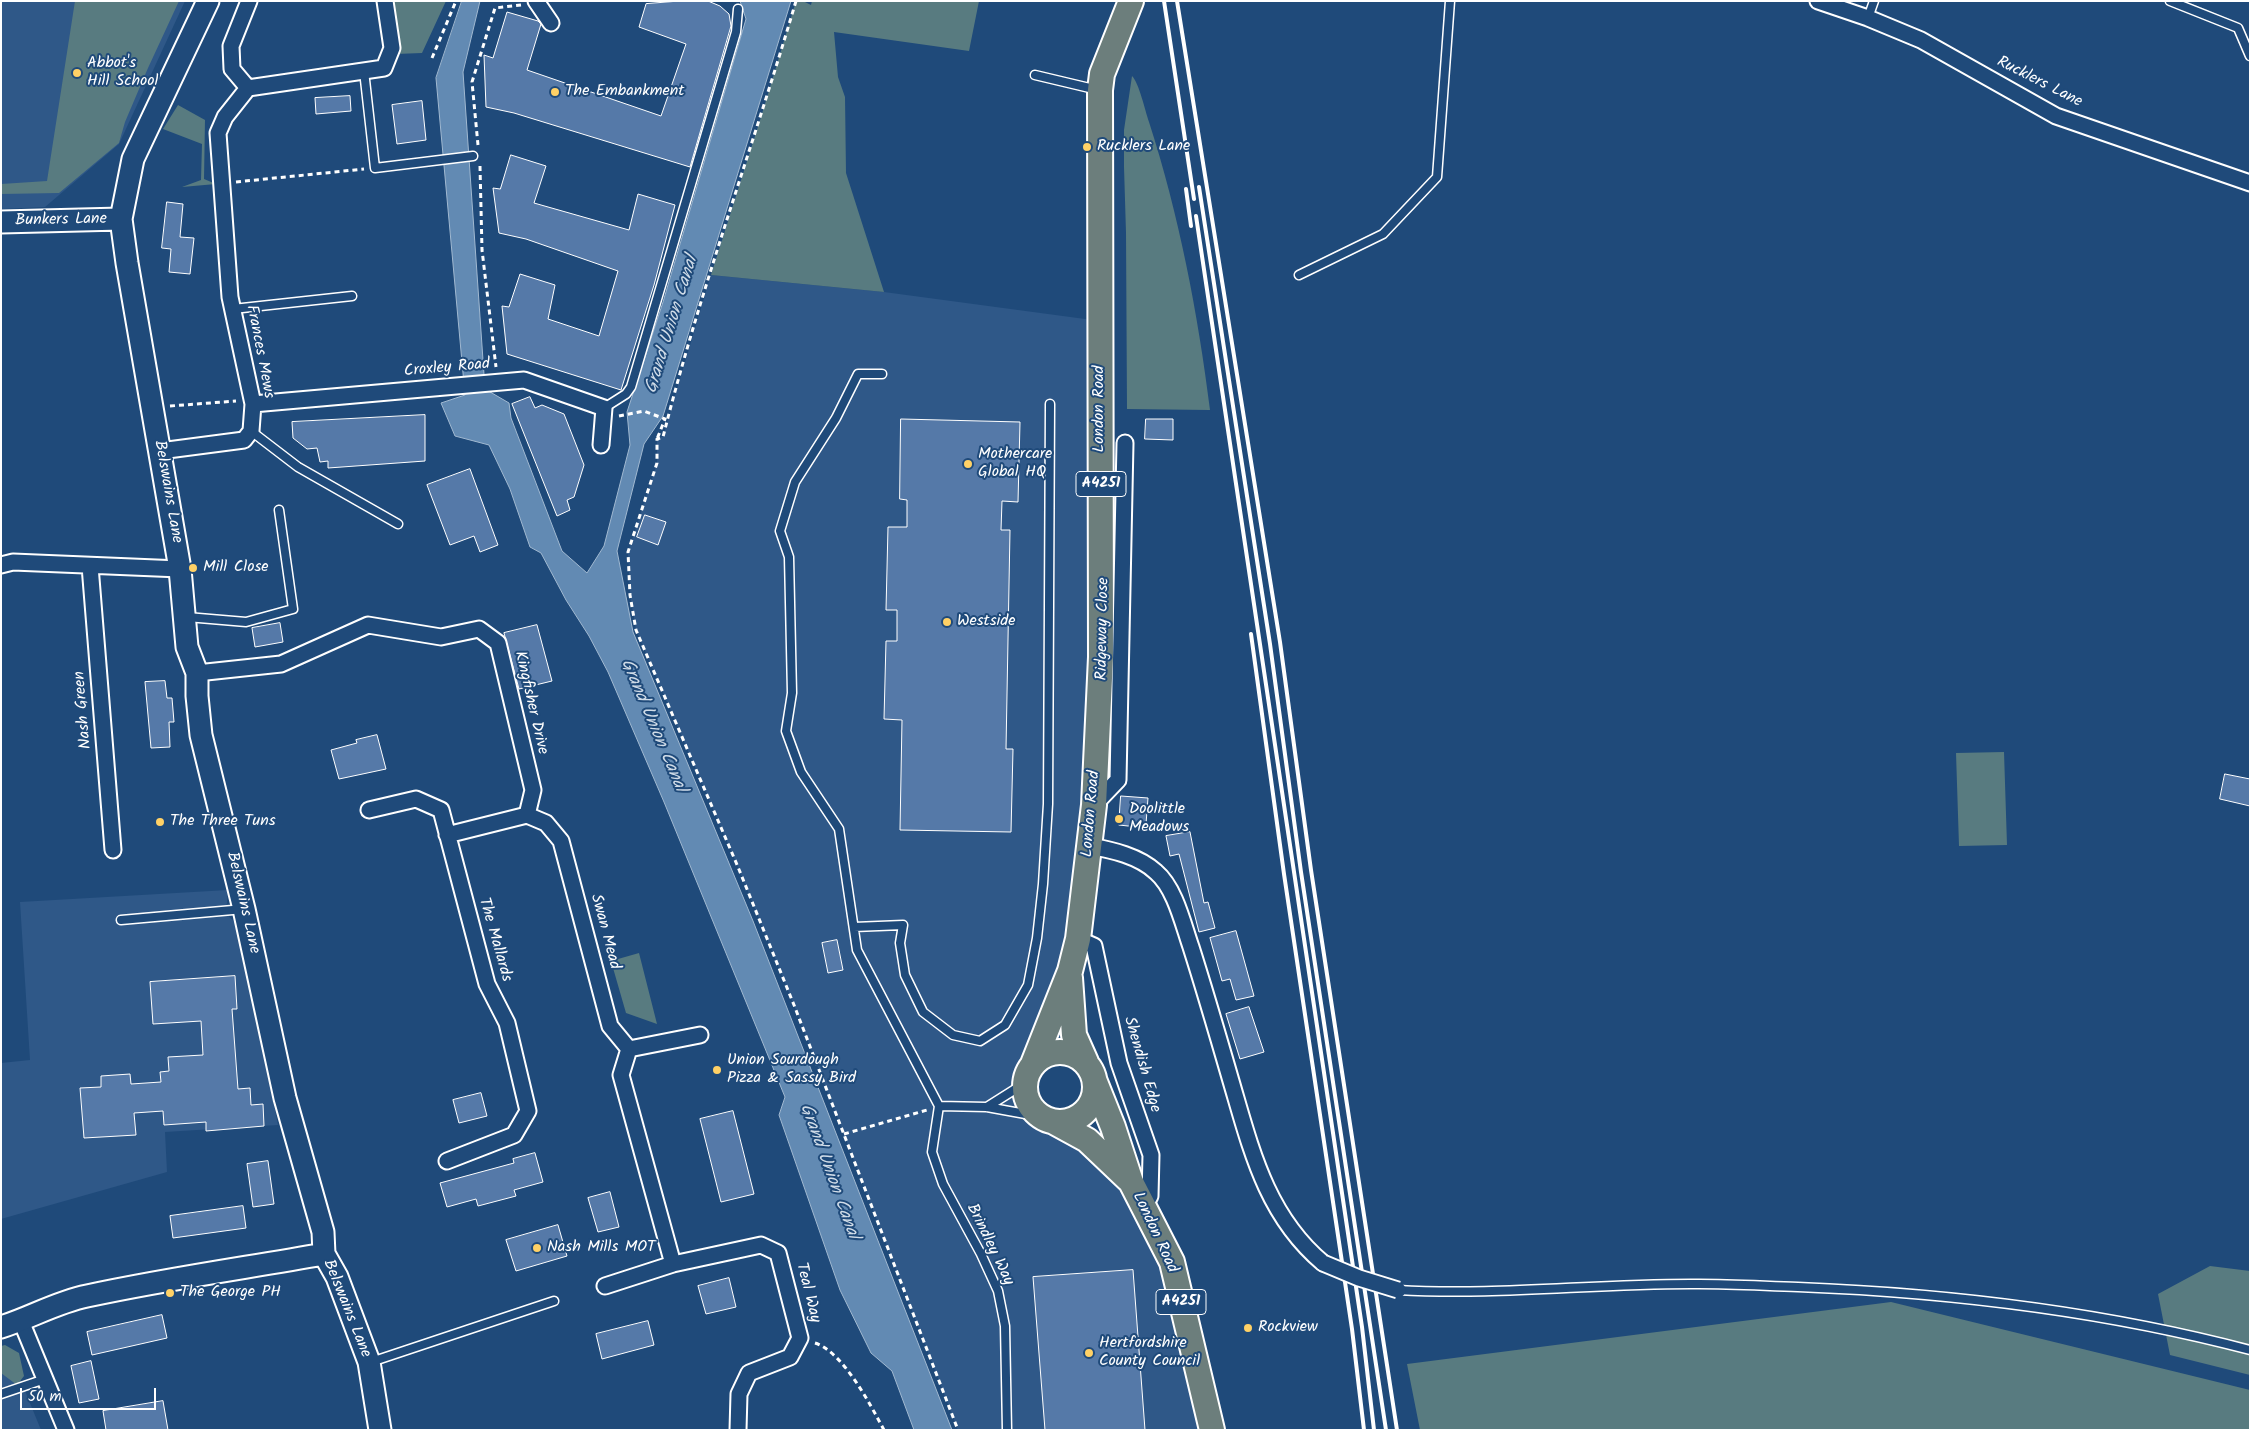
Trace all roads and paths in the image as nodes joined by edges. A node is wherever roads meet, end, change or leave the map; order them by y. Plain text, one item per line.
1 (208, 1) edge
2 (249, 1) edge
3 (385, 1) edge
4 (456, 1) edge
5 (796, 1) edge
6 (1131, 1) edge
7 (1450, 1) edge
8 (1818, 1) edge
9 (1874, 1) edge
10 (2170, 1) edge
11 (537, 2) edge
12 (738, 9) dead end
13 (1868, 18) junction
14 (551, 23) dead end
15 (2250, 56) edge
16 (432, 58) dead end
17 (364, 71) junction
18 (1035, 75) dead end
19 (248, 88) junction
20 (1100, 90) junction
21 (478, 146) dead end
22 (473, 156) dead end
23 (480, 165) dead end
24 (375, 168) junction
25 (220, 183) junction
26 (2250, 183) edge
27 (121, 219) junction
28 (1, 222) edge
29 (1299, 275) dead end
30 (352, 296) dead end
31 (233, 309) junction
32 (882, 374) dead end
33 (495, 382) junction
34 (253, 404) junction
35 (1050, 404) dead end
36 (152, 408) junction
37 (609, 413) junction
38 (251, 431) junction
39 (657, 439) junction
40 (1125, 444) dead end
41 (601, 445) dead end
42 (160, 451) junction
43 (279, 510) dead end
44 (398, 524) dead end
45 (1, 565) edge
46 (90, 566) junction
47 (180, 569) junction
48 (185, 617) junction
49 (197, 673) junction
50 (1094, 804) junction
51 (369, 810) dead end
52 (527, 815) junction
53 (447, 835) junction
54 (1090, 846) junction
55 (113, 850) dead end
56 (244, 909) junction
57 (121, 920) dead end
58 (854, 927) junction
59 (1078, 939) junction
60 (1070, 971) junction
61 (700, 1035) dead end
62 (629, 1048) junction
63 (1090, 1072) junction
64 (1029, 1073) junction
65 (940, 1106) junction
66 (988, 1107) junction
67 (1048, 1119) junction
68 (844, 1134) junction
69 (447, 1161) dead end
70 (1131, 1182) junction
71 (1143, 1209) junction
72 (324, 1254) junction
73 (673, 1264) junction
74 (605, 1286) dead end
75 (1398, 1290) joint
76 (554, 1301) dead end
77 (11, 1324) edge
78 (800, 1338) junction
79 (2250, 1350) edge
80 (369, 1362) junction
81 (45, 1379) junction
82 (1, 1394) edge
83 (66, 1430) edge
84 (380, 1430) edge
85 (738, 1430) edge
86 (884, 1430) edge
87 (958, 1430) edge
88 (1007, 1430) edge
89 (1212, 1430) edge

1 - 27 street
2 - 19 street
3 - 17 street
4 - 16 path
5 - 39 path
6 - 20 main road, London Road / A4251
7 - 29 lane
8 - 13 street, Rucklers Lane
9 - 13 lane
10 - 15 lane
11 - 14 street
11 - 21 path
12 - 37 lane
13 - 26 street, Rucklers Lane
17 - 19 street
17 - 24 lane
18 - 20 lane
19 - 25 street, Frances Mews
20 - 50 main road, London Road / A4251
22 - 24 lane
23 - 33 path
24 - 25 path
25 - 31 street, Frances Mews
27 - 28 street, Bunkers Lane
27 - 36 street, Belswains Lane
30 - 31 lane
31 - 34 street, Frances Mews
32 - 58 lane
33 - 34 street, Croxley Road
33 - 37 street, Croxley Road
34 - 36 path
34 - 38 street, Frances Mews
35 - 58 lane
36 - 42 street, Belswains Lane
37 - 39 path
37 - 41 street
38 - 42 street
38 - 44 lane
39 - 68 path
40 - 50 street, Ridgeway Close
42 - 47 street, Belswains Lane
43 - 48 lane
45 - 46 street
46 - 47 street
46 - 55 street, Nash Green
47 - 48 street, Belswains Lane
48 - 49 street, Belswains Lane
49 - 52 street, Kingfisher Drive
49 - 56 street, Belswains Lane
50 - 54 main road, London Road / A4251
51 - 53 street, The Mallards
52 - 53 street
52 - 62 street, Swan Mead
53 - 69 street, The Mallards
54 - 59 main road, London Road / A4251
54 - 75 street, bridge
56 - 57 lane
56 - 72 street, Belswains Lane
58 - 65 lane
59 - 60 main road, London Road / A4251
59 - 71 street, Shendish Edge
60 - 63 main road, London Road / A4251
60 - 64 main road, London Road / A4251
61 - 62 street
62 - 73 street
63 - 64 main road
63 - 67 main road
63 - 70 main road, London Road / A4251
64 - 66 lane
64 - 67 main road, A4251
65 - 66 lane
65 - 68 path
65 - 88 lane, Brindley Way
66 - 67 lane
67 - 70 main road, London Road / A4251
68 - 87 path
70 - 71 main road, London Road / A4251
71 - 89 main road, London Road / A4251
72 - 77 street
72 - 80 street, Belswains Lane
73 - 74 street
73 - 78 street, Teal Way
75 - 79 lane
76 - 80 lane
77 - 81 street
78 - 85 street, Teal Way
78 - 86 path
80 - 84 street, Belswains Lane
81 - 82 lane
81 - 83 street

